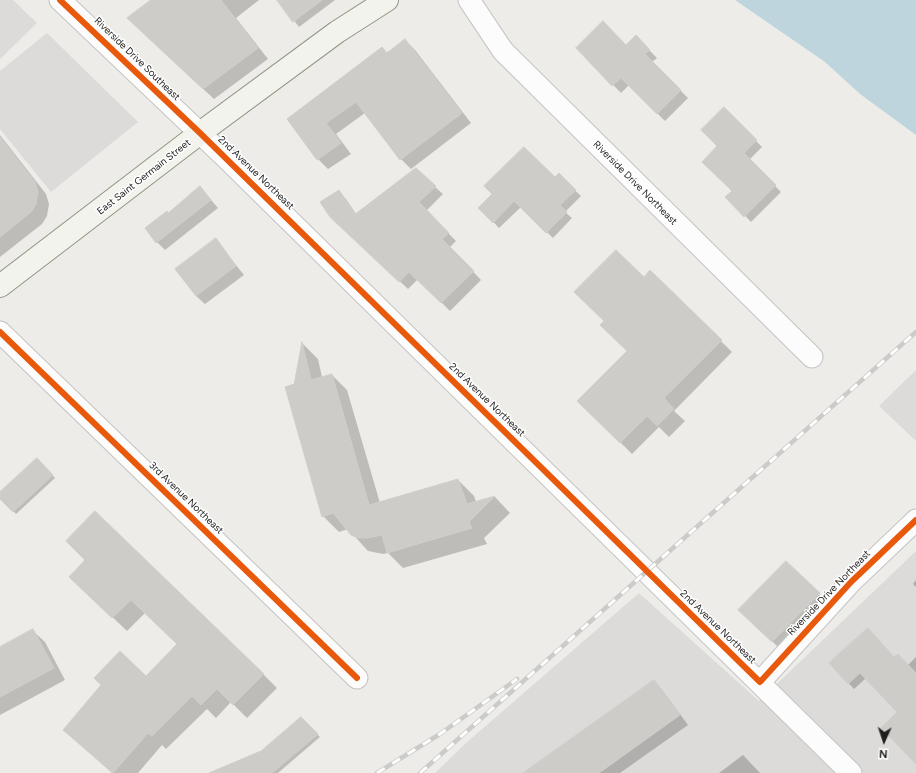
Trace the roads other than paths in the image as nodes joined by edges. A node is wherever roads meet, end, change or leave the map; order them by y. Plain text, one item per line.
1 (60, 0) edge
2 (387, 0) edge
3 (469, 0) edge
4 (200, 133) junction
5 (0, 286) edge
6 (0, 332) edge
7 (812, 357) dead end
8 (916, 520) edge
9 (358, 678) dead end
10 (760, 682) junction
11 (851, 773) edge

1 - 4 street, Riverside Drive Southeast
2 - 4 main road, East Saint Germain Street
3 - 7 street, Riverside Drive Northeast
4 - 5 main road, East Saint Germain Street
4 - 10 street, 2nd Avenue Northeast
6 - 9 street, 3rd Avenue Northeast
8 - 10 street, Riverside Drive Northeast
10 - 11 street, 2nd Avenue Northeast

